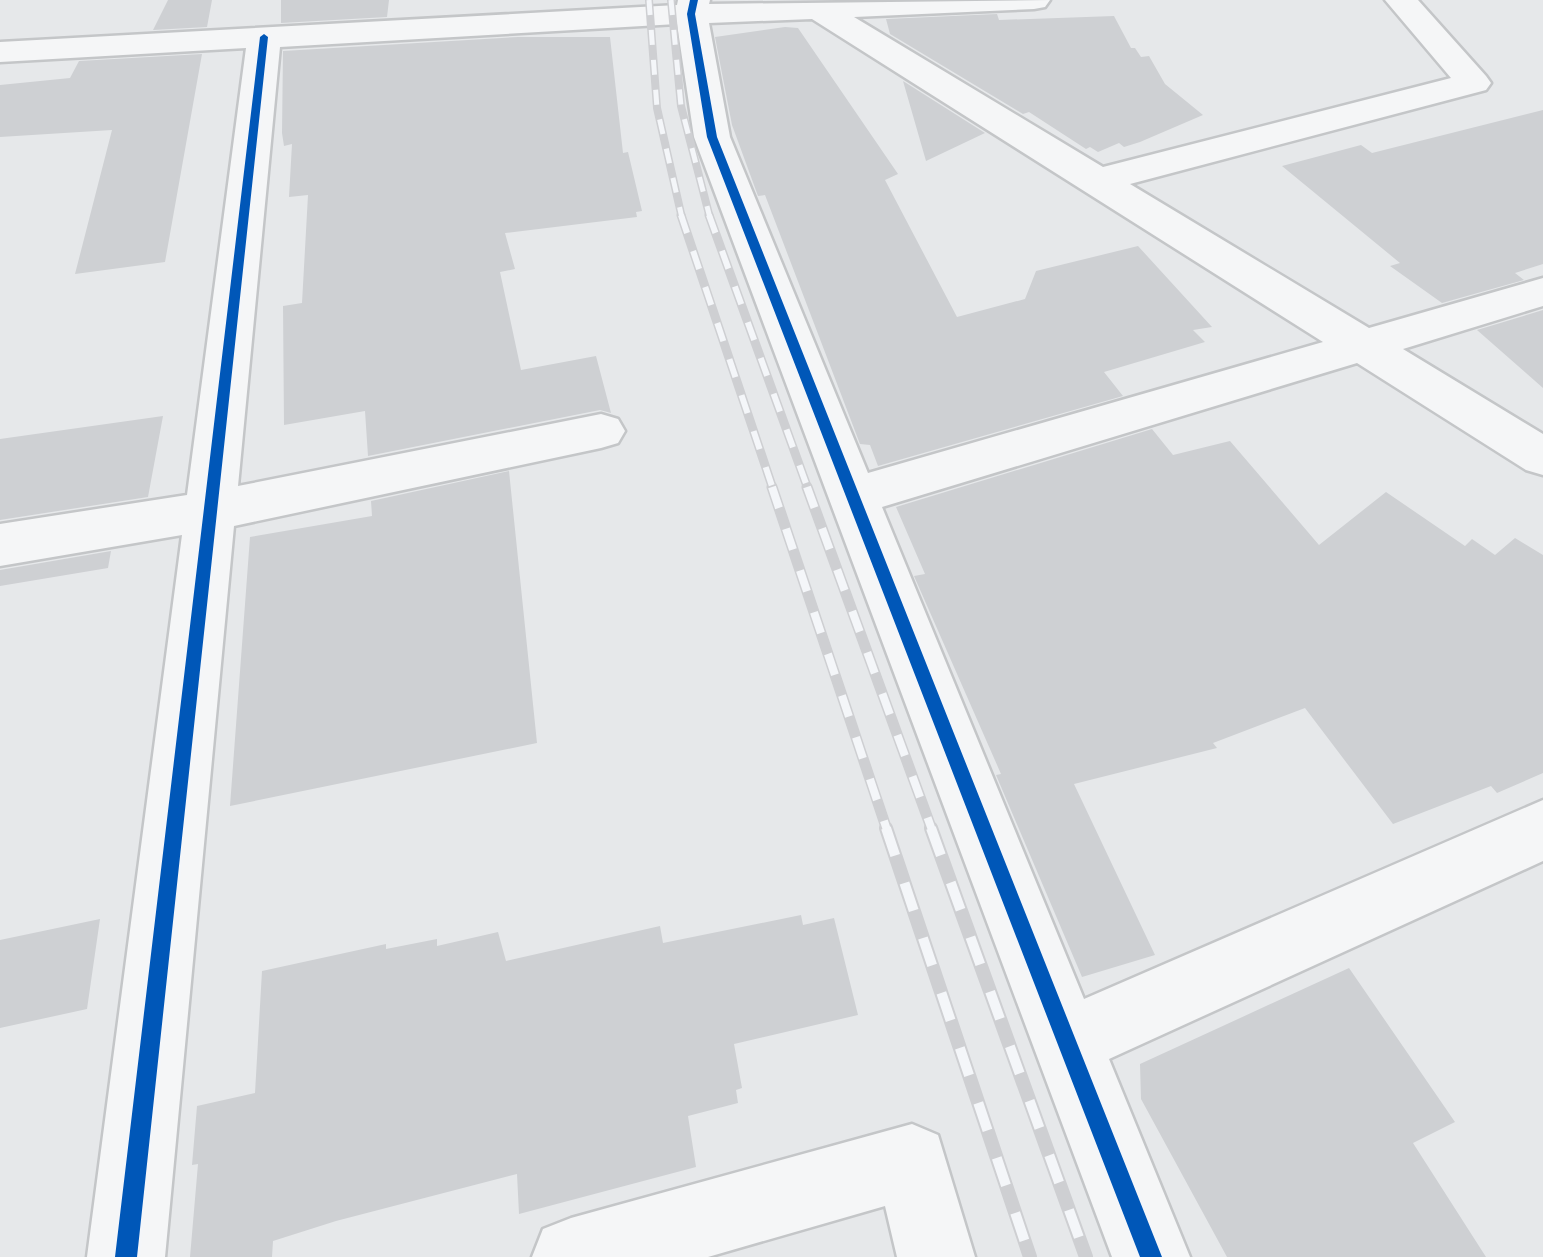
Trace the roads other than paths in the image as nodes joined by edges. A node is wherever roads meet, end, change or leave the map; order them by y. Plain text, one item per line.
1 (1034, 0) edge
2 (1401, 0) edge
3 (812, 5) edge
4 (692, 7) edge
5 (264, 37) junction
6 (0, 52) edge
7 (1095, 181) junction
8 (1543, 292) edge
9 (1364, 348) junction
10 (601, 431) dead end
11 (1543, 457) edge
12 (851, 498) junction
13 (211, 511) junction
14 (0, 544) edge
15 (1543, 830) edge
16 (1065, 1043) junction
17 (126, 1257) edge
18 (571, 1257) edge
19 (936, 1257) edge
20 (1151, 1257) edge

1 - 3 street
2 - 7 street
3 - 4 street
3 - 7 street
4 - 5 street
4 - 12 street
5 - 6 street
5 - 13 street
7 - 9 street
8 - 9 street
9 - 11 street
9 - 12 street
10 - 13 street
12 - 16 street
13 - 14 street
13 - 17 street
15 - 16 street
16 - 20 street
18 - 19 street

